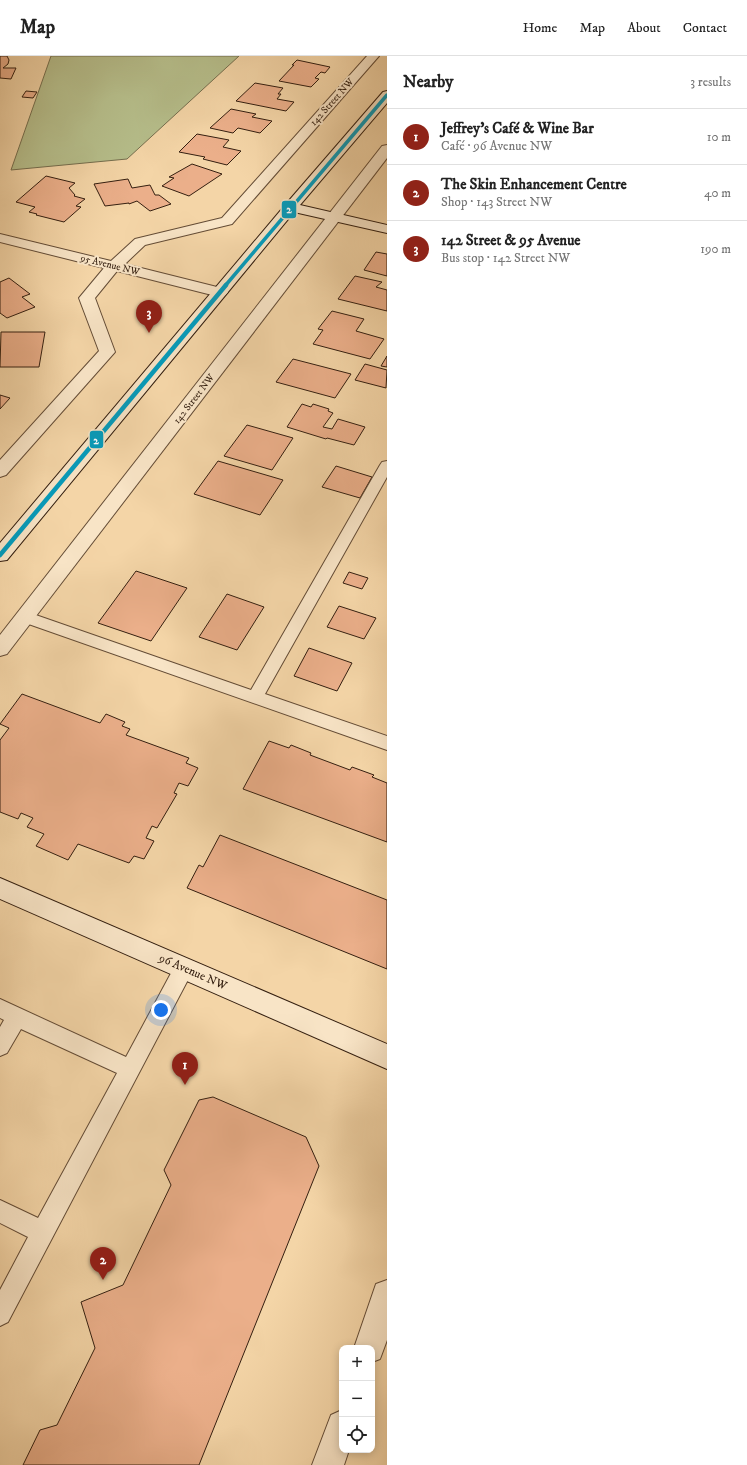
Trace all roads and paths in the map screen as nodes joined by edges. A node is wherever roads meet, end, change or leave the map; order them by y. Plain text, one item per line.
1 (373, 56) edge
2 (387, 95) edge
3 (387, 149) edge
4 (291, 207) junction
5 (336, 217) junction
6 (387, 229) edge
7 (0, 238) edge
8 (114, 266) junction
9 (220, 292) junction
10 (387, 465) edge
11 (0, 471) edge
12 (0, 555) edge
13 (25, 617) junction
14 (0, 649) edge
15 (256, 696) junction
16 (387, 743) edge
17 (0, 888) edge
18 (184, 968) junction
19 (8, 1013) edge
20 (0, 1046) edge
21 (387, 1057) edge
22 (130, 1069) junction
23 (0, 1211) edge
24 (43, 1232) junction
25 (387, 1295) edge
26 (0, 1314) edge
27 (370, 1345) edge
28 (339, 1434) edge
29 (328, 1465) edge

1 - 8 street, 142 Street NW
2 - 4 street
3 - 5 street, 142 Street NW
4 - 5 street
4 - 9 street
5 - 6 street
5 - 13 street, 142 Street NW
7 - 8 street, 95 Avenue NW
8 - 9 street, 95 Avenue NW
8 - 11 street, 142 Street NW
9 - 12 street
10 - 15 lane
13 - 14 street, 142 Street NW
13 - 15 lane
15 - 16 lane
17 - 18 street, 96 Avenue NW
18 - 21 street, 96 Avenue NW
18 - 22 lane
19 - 20 lane
19 - 22 lane
22 - 24 lane
23 - 24 lane
24 - 26 lane
25 - 27 street
28 - 29 street

